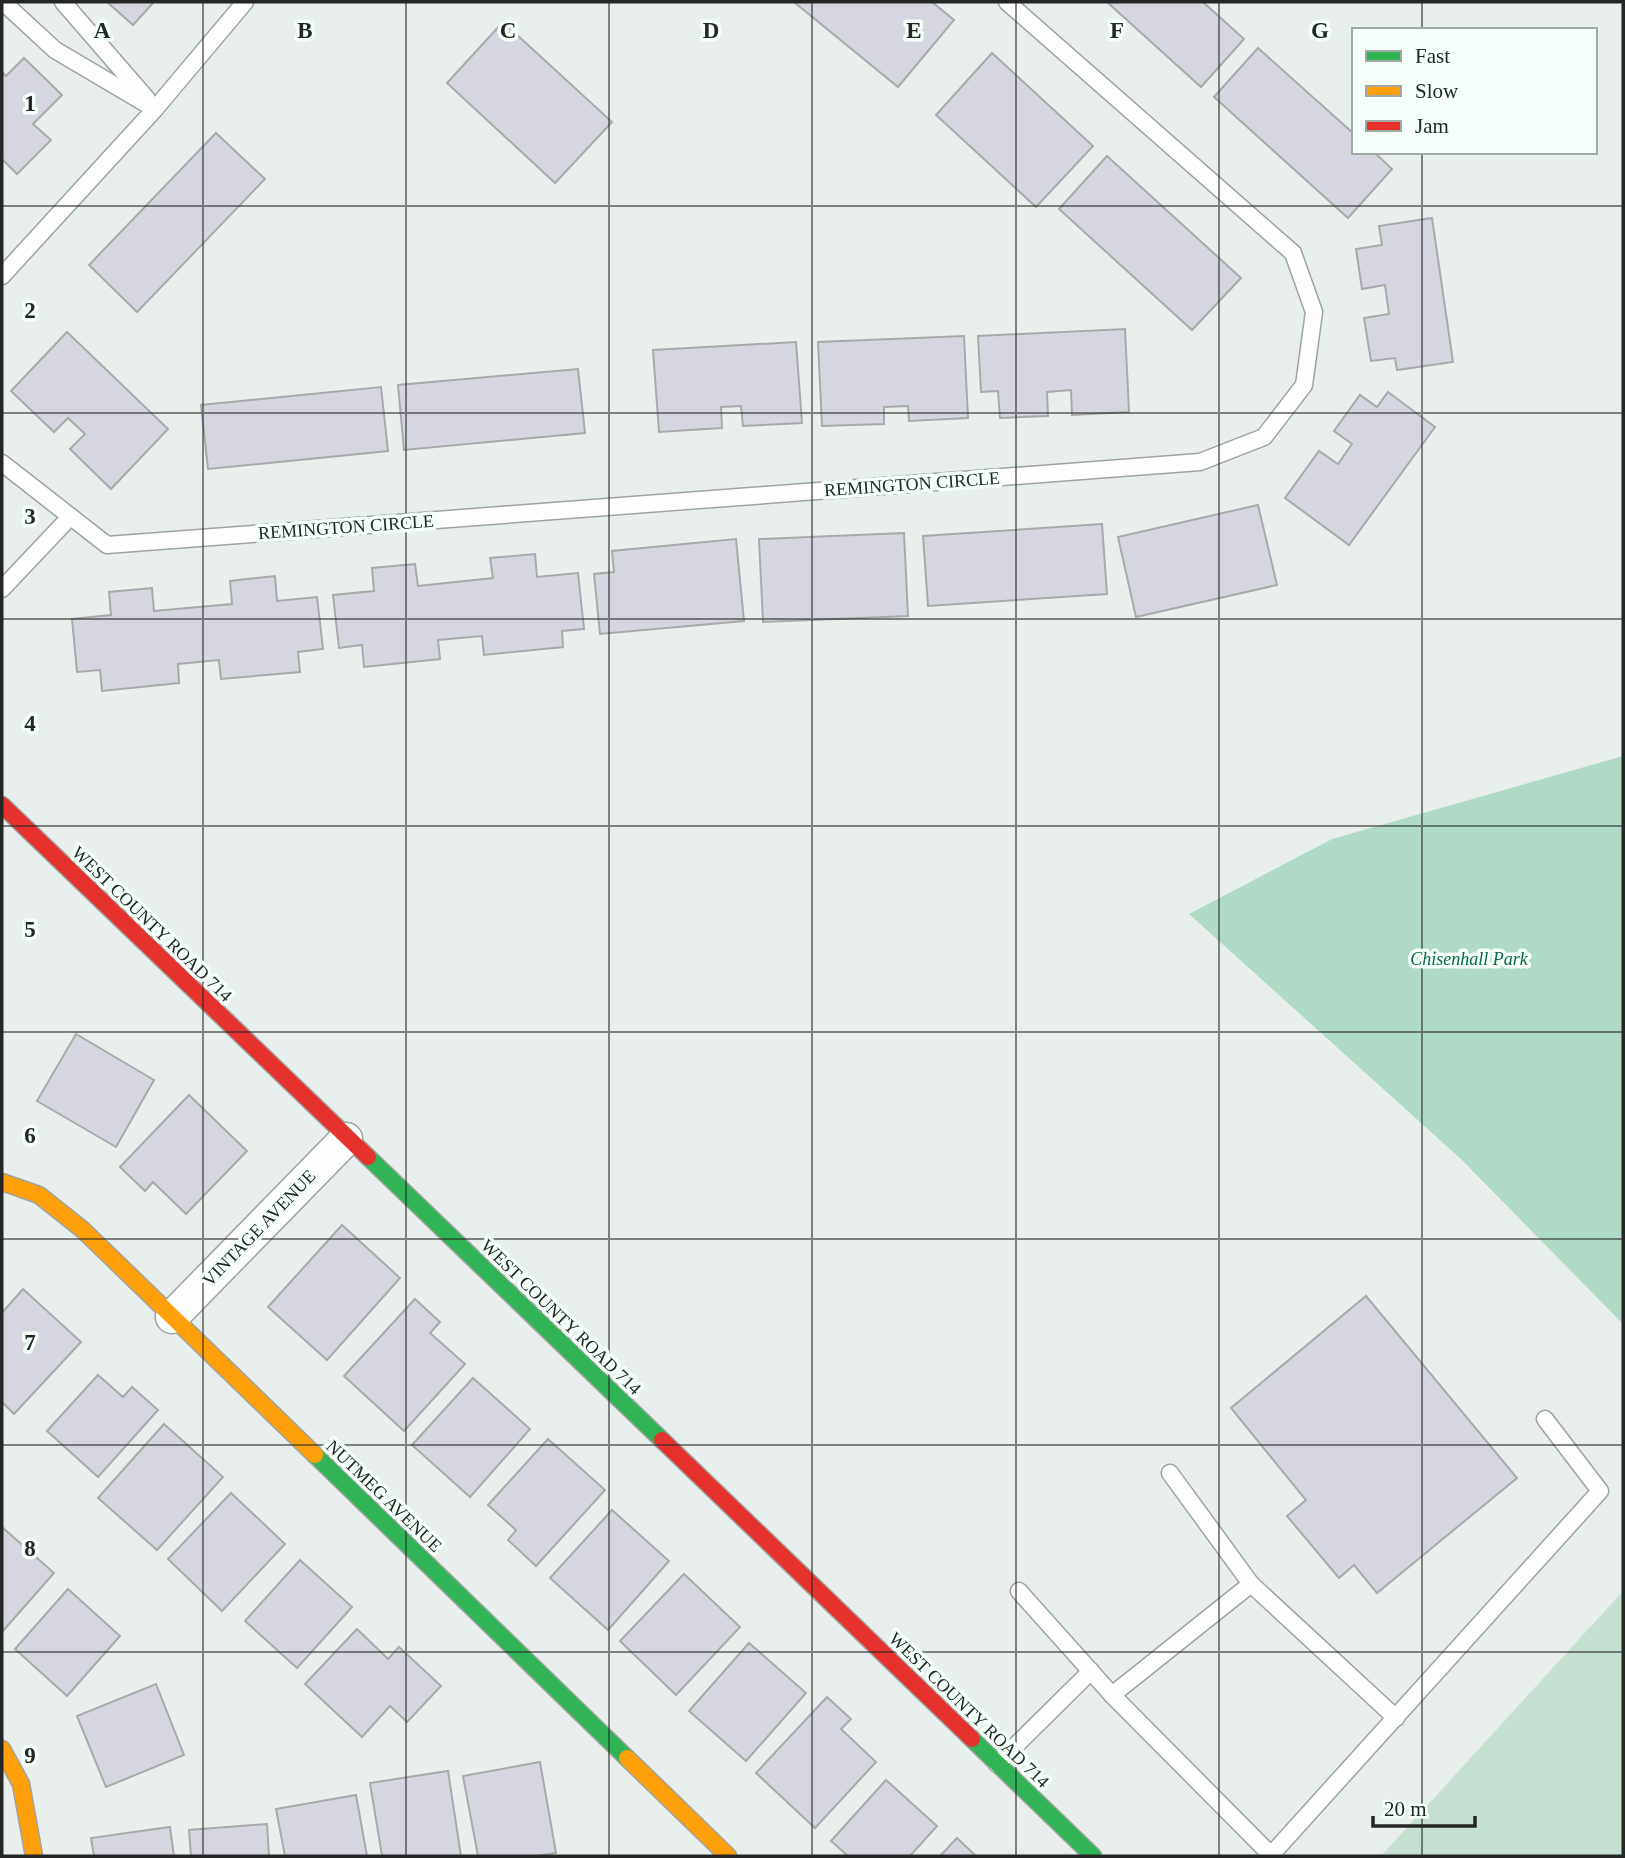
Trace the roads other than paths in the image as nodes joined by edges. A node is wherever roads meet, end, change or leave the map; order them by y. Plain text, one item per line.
1 (4, 2) edge
2 (63, 2) edge
3 (245, 2) edge
4 (1007, 2) edge
5 (155, 109) junction
6 (2, 276) edge
7 (2, 463) edge
8 (70, 517) junction
9 (2, 589) edge
10 (2, 805) edge
11 (346, 1139) junction
12 (2, 1182) edge
13 (172, 1317) junction
14 (1545, 1419) dead end
15 (1170, 1473) dead end
16 (1251, 1584) junction
17 (1019, 1591) dead end
18 (1091, 1671) junction
19 (1112, 1695) junction
20 (1396, 1718) junction
21 (2, 1749) edge
22 (997, 1764) junction
23 (722, 1854) edge
24 (34, 1856) edge
25 (1093, 1856) edge

1 - 5 lane
2 - 5 lane
3 - 5 lane
4 - 8 lane, REMINGTON CIRCLE
5 - 6 lane
7 - 8 lane, REMINGTON CIRCLE
8 - 9 lane
10 - 11 street, WEST COUNTY ROAD 714
11 - 13 street, VINTAGE AVENUE
11 - 22 street, WEST COUNTY ROAD 714
12 - 13 street, NUTMEG AVENUE
13 - 23 street, NUTMEG AVENUE
14 - 20 lane
15 - 16 lane
16 - 19 lane
16 - 20 lane
17 - 18 lane
18 - 19 lane
18 - 22 lane
19 - 20 lane
21 - 24 street
22 - 25 street, WEST COUNTY ROAD 714

